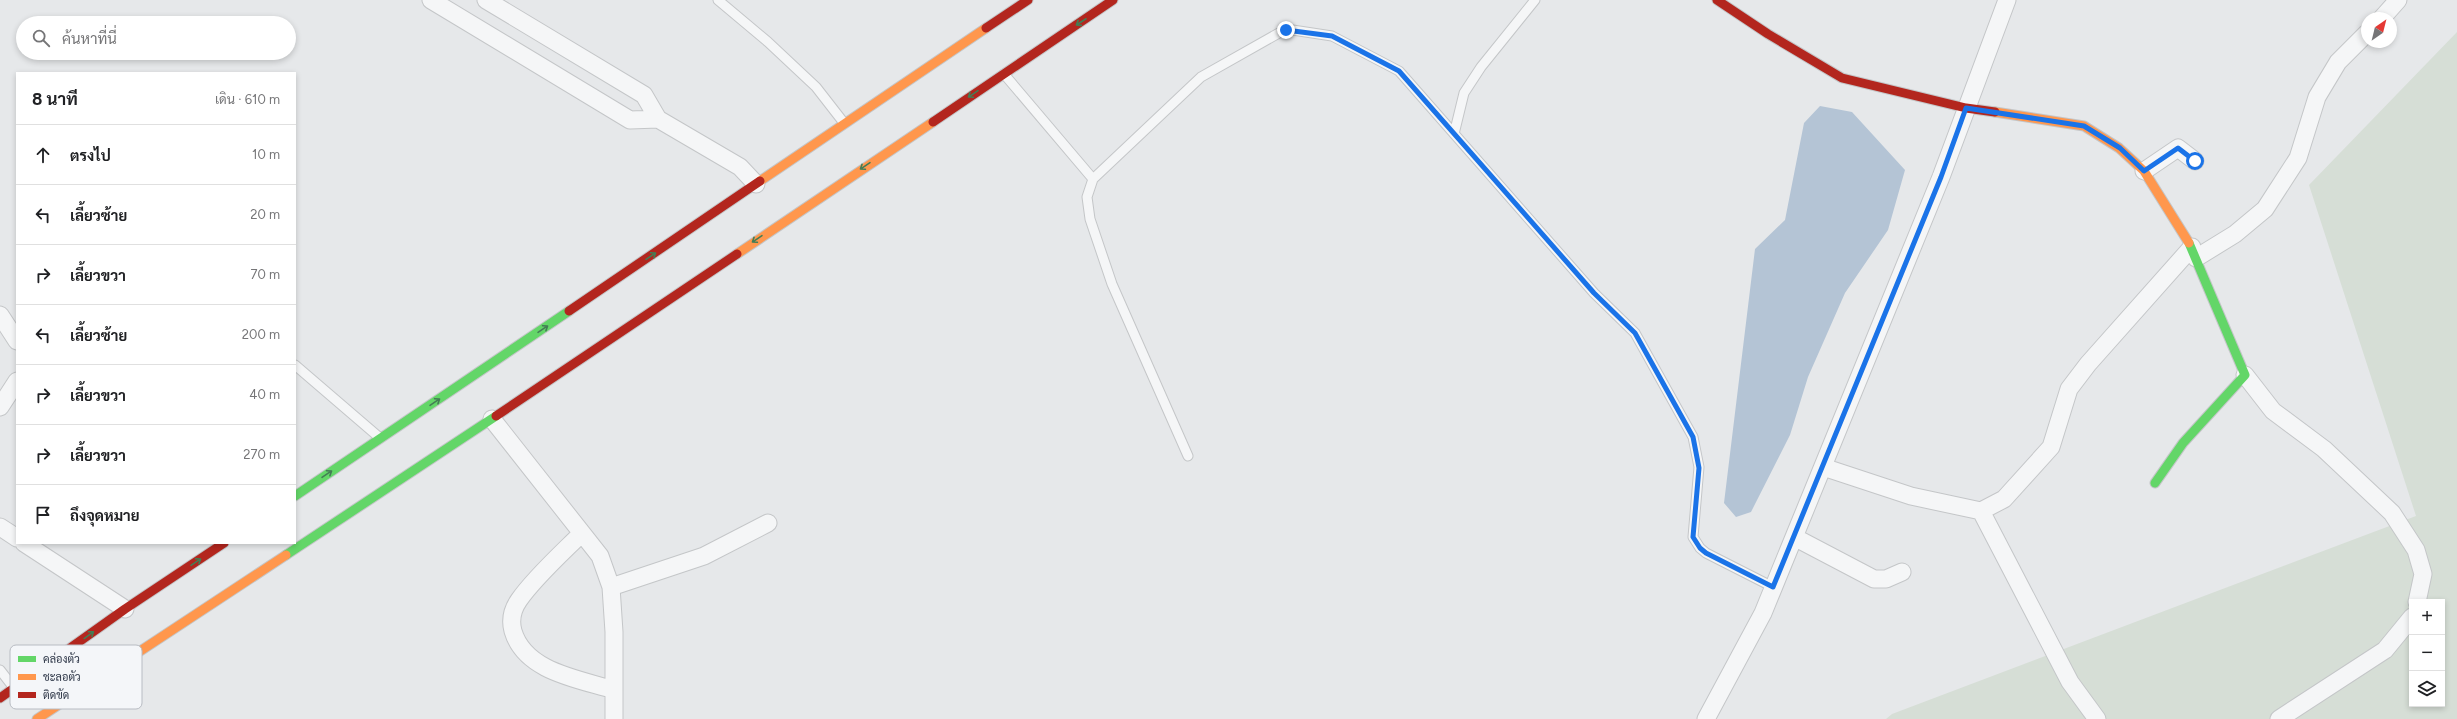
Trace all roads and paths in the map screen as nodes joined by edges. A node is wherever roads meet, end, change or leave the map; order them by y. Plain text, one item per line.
1 (431, 0) edge
2 (486, 0) edge
3 (718, 0) edge
4 (1007, 0) edge
5 (1028, 0) edge
6 (1113, 0) edge
7 (1535, 0) edge
8 (1718, 0) edge
9 (2007, 0) edge
10 (2398, 0) edge
11 (1017, 6) junction
12 (2387, 12) edge
13 (2361, 39) edge
14 (1003, 73) junction
15 (1966, 108) junction
16 (658, 119) junction
17 (844, 124) junction
18 (1454, 134) junction
19 (2195, 161) dead end
20 (2144, 171) junction
21 (1093, 179) junction
22 (756, 184) junction
23 (2194, 252) junction
24 (0, 315) edge
25 (16, 339) edge
26 (296, 366) edge
27 (2245, 375) junction
28 (16, 383) edge
29 (0, 407) edge
30 (492, 419) junction
31 (381, 438) junction
32 (1188, 456) dead end
33 (1823, 467) junction
34 (2155, 483) dead end
35 (296, 495) edge
36 (1981, 511) junction
37 (768, 523) dead end
38 (0, 527) edge
39 (582, 533) junction
40 (16, 537) edge
41 (1794, 537) junction
42 (26, 544) edge
43 (222, 544) edge
44 (1902, 572) dead end
45 (1766, 585) junction
46 (612, 587) junction
47 (2418, 599) edge
48 (125, 609) junction
49 (2409, 621) edge
50 (75, 645) edge
51 (142, 649) edge
52 (0, 670) edge
53 (10, 684) edge
54 (614, 690) junction
55 (10, 692) edge
56 (0, 698) edge
57 (52, 709) edge
58 (37, 719) edge
59 (614, 719) edge
60 (1706, 719) edge
61 (2097, 719) edge
62 (2279, 719) edge

1 - 16 street
2 - 16 street
3 - 17 lane
4 - 11 lane
5 - 11 main road
6 -> 14 main road
7 - 18 lane
8 - 15 main road
9 - 15 street
10 - 12 street
11 - 17 main road
13 - 23 street
14 - 21 lane
14 -> 30 main road
15 - 20 main road
15 - 33 street
16 - 22 street
17 - 22 main road
18 - 21 lane
18 - 45 lane
19 - 20 street
20 - 23 main road
21 - 32 lane
31 -> 22 main road
23 - 27 main road
23 - 36 street
24 - 25 street
26 - 31 lane
27 - 34 main road
27 - 47 street
28 - 29 street
30 - 39 street
30 - 51 main road
35 -> 31 main road
33 - 36 street
33 - 41 street
36 - 61 street
37 - 46 street
38 - 40 street
39 - 46 street
39 - 54 street
41 - 44 street
41 - 45 street
42 - 48 street
48 -> 43 main road
45 - 60 street
46 - 54 street
50 -> 48 main road
49 - 62 street
52 - 53 lane
54 - 59 street
55 - 56 main road
57 - 58 main road

